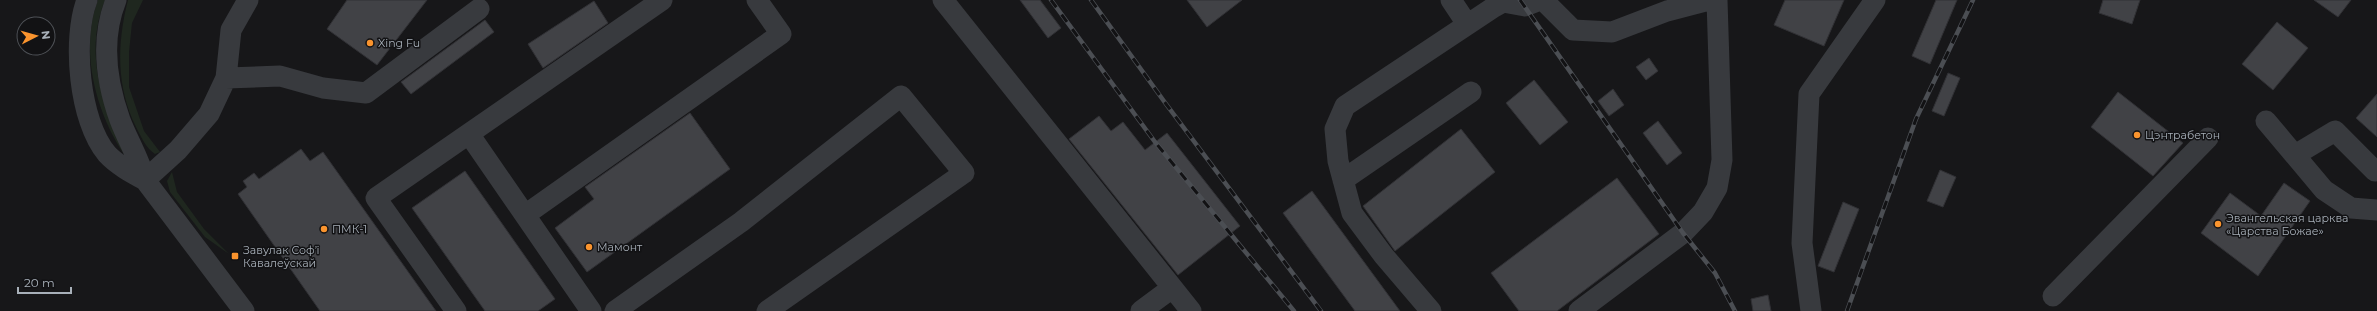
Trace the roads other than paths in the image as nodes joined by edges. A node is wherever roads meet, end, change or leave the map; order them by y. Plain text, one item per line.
1 (87, 0) edge
2 (116, 0) edge
3 (248, 0) edge
4 (662, 0) edge
5 (757, 0) edge
6 (943, 0) edge
7 (1451, 0) edge
8 (1540, 0) edge
9 (1543, 0) edge
10 (1709, 0) edge
11 (1717, 0) edge
12 (1875, 0) edge
13 (479, 9) dead end
14 (1467, 24) junction
15 (226, 78) junction
16 (1472, 92) dead end
17 (2266, 121) dead end
18 (469, 134) junction
19 (2208, 138) dead end
20 (2295, 155) junction
21 (2375, 171) dead end
22 (145, 180) junction
23 (1343, 180) junction
24 (2377, 210) edge
25 (525, 215) junction
26 (1172, 288) junction
27 (2053, 296) dead end
28 (244, 311) edge
29 (456, 311) edge
30 (591, 311) edge
31 (615, 311) edge
32 (767, 311) edge
33 (1141, 311) edge
34 (1191, 311) edge
35 (1431, 311) edge
36 (1579, 311) edge
37 (1811, 311) edge

1 - 22 street
2 - 22 street
3 - 15 street
4 - 18 street
5 - 25 street
6 - 26 street
7 - 14 street
8 - 14 street
9 - 10 street
11 - 36 street
12 - 37 street
13 - 15 street
14 - 23 street
15 - 22 street
16 - 23 street
17 - 20 street
18 - 25 street
18 - 29 street
19 - 27 street
20 - 21 street
20 - 24 street
22 - 28 street
23 - 35 street
25 - 30 street
26 - 33 street
26 - 34 street
31 - 32 street

